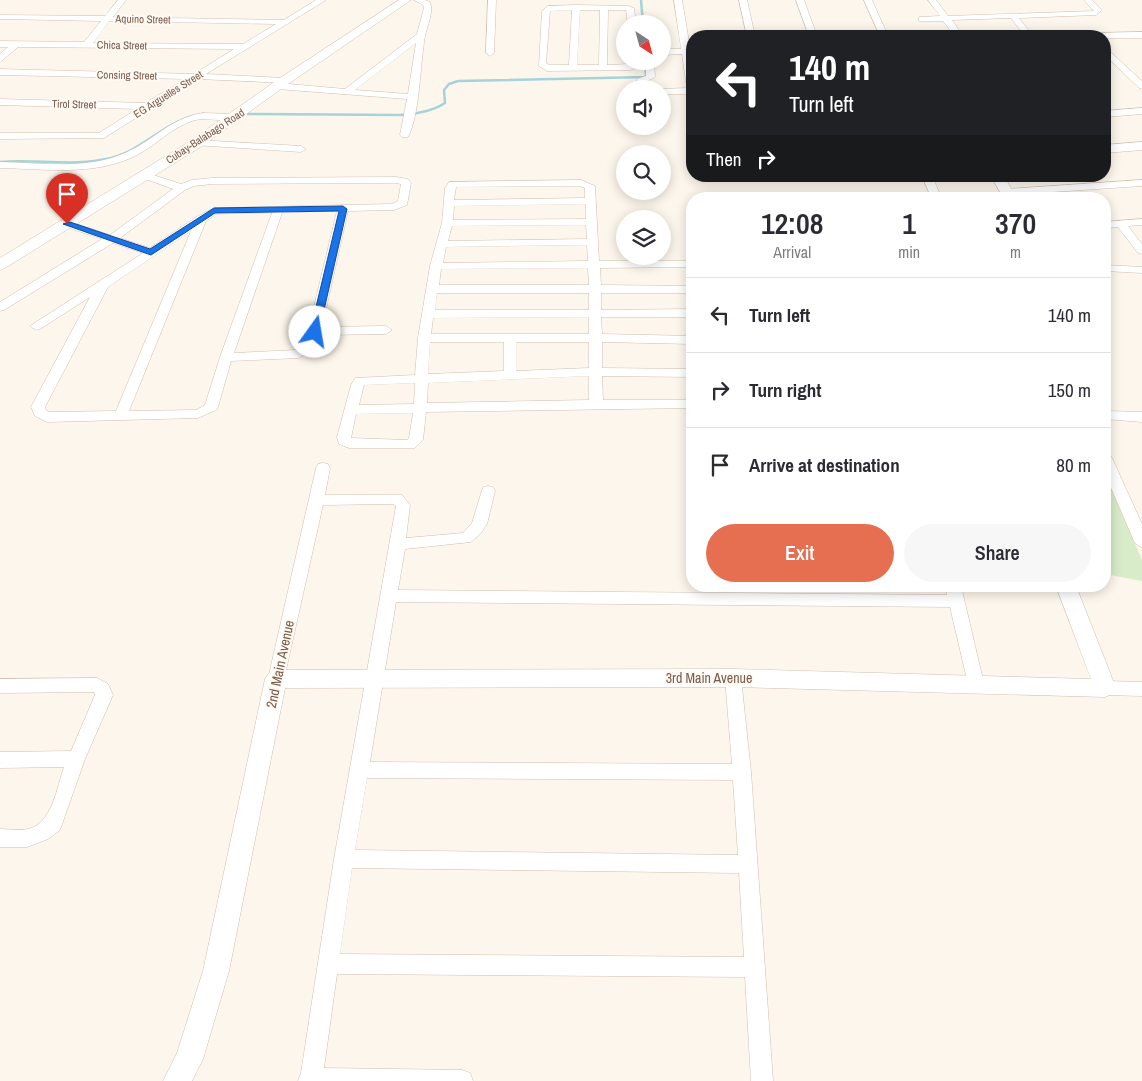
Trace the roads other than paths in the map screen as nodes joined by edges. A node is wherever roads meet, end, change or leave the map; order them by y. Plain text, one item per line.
1 (122, 0) edge
2 (322, 0) edge
3 (406, 0) edge
4 (418, 0) edge
5 (492, 0) edge
6 (678, 0) edge
7 (743, 0) edge
8 (800, 0) edge
9 (868, 0) edge
10 (932, 0) edge
11 (1088, 0) edge
12 (576, 7) junction
13 (604, 7) junction
14 (631, 15) edge
15 (1013, 16) junction
16 (0, 17) edge
17 (108, 18) junction
18 (922, 19) dead end
19 (946, 19) junction
20 (286, 22) junction
21 (750, 30) edge
22 (811, 30) edge
23 (881, 30) edge
24 (954, 30) edge
25 (1024, 30) edge
26 (421, 35) junction
27 (1142, 35) edge
28 (1111, 36) edge
29 (686, 37) edge
30 (0, 44) edge
31 (16, 44) junction
32 (87, 44) junction
33 (244, 47) junction
34 (686, 51) edge
35 (671, 52) edge
36 (490, 53) dead end
37 (1111, 56) edge
38 (0, 59) edge
39 (573, 67) junction
40 (603, 67) junction
41 (616, 67) edge
42 (651, 70) edge
43 (0, 72) edge
44 (195, 76) junction
45 (643, 80) edge
46 (280, 84) junction
47 (1142, 86) edge
48 (686, 90) edge
49 (671, 91) edge
50 (345, 93) junction
51 (412, 97) junction
52 (0, 102) edge
53 (148, 106) junction
54 (1111, 112) edge
55 (1142, 112) edge
56 (241, 113) junction
57 (405, 135) dead end
58 (0, 136) edge
59 (1142, 140) edge
60 (197, 143) junction
61 (1111, 143) edge
62 (1142, 146) edge
63 (1111, 149) edge
64 (301, 150) dead end
65 (0, 165) edge
66 (144, 175) junction
67 (1142, 183) edge
68 (181, 188) junction
69 (1050, 192) edge
70 (592, 201) junction
71 (450, 203) junction
72 (343, 209) junction
73 (278, 210) junction
74 (202, 218) junction
75 (591, 222) junction
76 (1142, 222) edge
77 (447, 223) junction
78 (67, 224) junction
79 (1120, 224) junction
80 (1111, 225) edge
81 (111, 239) junction
82 (592, 242) junction
83 (443, 244) junction
84 (1142, 251) edge
85 (151, 252) junction
86 (686, 264) edge
87 (0, 265) edge
88 (594, 265) junction
89 (436, 266) junction
90 (1111, 268) edge
91 (1142, 270) edge
92 (104, 284) junction
93 (595, 288) junction
94 (433, 289) junction
95 (686, 289) edge
96 (0, 307) edge
97 (596, 312) junction
98 (536, 313) junction
99 (429, 314) junction
100 (686, 314) edge
101 (36, 326) dead end
102 (386, 330) dead end
103 (315, 332) junction
104 (424, 338) junction
105 (510, 338) junction
106 (596, 338) junction
107 (535, 339) junction
108 (686, 340) edge
109 (226, 357) junction
110 (596, 372) junction
111 (686, 373) edge
112 (510, 375) junction
113 (422, 378) junction
114 (596, 404) junction
115 (686, 404) edge
116 (420, 408) junction
117 (351, 410) junction
118 (121, 415) junction
119 (1111, 415) edge
120 (1142, 417) edge
121 (323, 468) dead end
122 (1111, 471) edge
123 (488, 491) dead end
124 (317, 500) junction
125 (1142, 540) edge
126 (398, 544) junction
127 (1068, 592) edge
128 (954, 594) edge
129 (388, 596) junction
130 (374, 677) junction
131 (732, 678) junction
132 (276, 679) junction
133 (976, 684) junction
134 (0, 686) edge
135 (1105, 688) junction
136 (1142, 689) edge
137 (76, 759) junction
138 (0, 760) edge
139 (359, 770) junction
140 (742, 772) junction
141 (0, 838) edge
142 (344, 859) junction
143 (748, 864) junction
144 (330, 964) junction
145 (755, 967) junction
146 (309, 1080) edge
147 (177, 1081) edge
148 (462, 1081) edge
149 (762, 1081) edge

1 - 17 street
2 - 20 street, EG Arguelles Street
3 - 46 main road, Cubay-Balabago Road
4 - 26 street
5 - 36 street
6 - 29 street
7 - 21 street
8 - 22 street
9 - 23 street
10 - 19 street
11 - 15 street
12 - 13 street
12 - 39 street
12 - 39 street
13 - 14 street
13 - 40 street
15 - 19 street
15 - 25 street
16 - 17 street, Aquino Street
17 - 20 street, Aquino Street
17 - 32 street
18 - 19 street
19 - 24 street
20 - 33 street, EG Arguelles Street
26 - 50 street
26 - 51 street
27 - 28 street
30 - 31 street, Chica Street
31 - 32 street, Chica Street
31 - 38 street
32 - 33 street, Chica Street
33 - 44 street, EG Arguelles Street
34 - 35 street
37 - 47 street
39 - 40 street
40 - 41 street
42 - 45 street
43 - 44 street, Consing Street
44 - 46 street, Consing Street
44 - 53 street, EG Arguelles Street
46 - 50 street, Consing Street
46 - 56 main road, Cubay-Balabago Road
48 - 49 street
50 - 51 street, Consing Street
51 - 57 street
52 - 53 street, Tirol Street
53 - 58 street, EG Arguelles Street
54 - 55 street
56 - 60 main road, Cubay-Balabago Road
56 - 65 street
59 - 61 street
60 - 64 street
60 - 66 main road, Cubay-Balabago Road
62 - 63 street
66 - 68 street
66 - 78 main road, Cubay-Balabago Road
67 - 69 street
68 - 72 street
68 - 81 street
70 - 71 street
70 - 71 street
70 - 75 street
71 - 77 street
72 - 73 street
72 - 103 street
73 - 74 street
73 - 109 street
74 - 85 street
74 - 118 street
75 - 77 street
75 - 82 street
76 - 79 street
77 - 83 street
78 - 81 street
78 - 87 main road, Cubay-Balabago Road
79 - 80 street
79 - 84 street
81 - 85 street
81 - 96 street
82 - 83 street
82 - 88 street
83 - 89 street
85 - 92 street
86 - 88 street
88 - 89 street
88 - 93 street
89 - 94 street
90 - 91 street
92 - 101 street
92 - 118 street
93 - 94 street
93 - 95 street
93 - 97 street
94 - 99 street
97 - 98 street
97 - 100 street
97 - 106 street
98 - 99 street
98 - 107 street
99 - 104 street
102 - 103 street
103 - 109 street
104 - 105 street
104 - 113 street
105 - 107 street
105 - 112 street
106 - 107 street
106 - 108 street
106 - 110 street
109 - 118 street
110 - 111 street
110 - 112 street
110 - 114 street
112 - 113 street
113 - 116 street
113 - 117 street
114 - 115 street
114 - 116 street
116 - 117 street
116 - 117 street
119 - 120 street
121 - 124 street, 2nd Main Avenue
122 - 125 street
123 - 126 street
124 - 126 street
124 - 132 street, 2nd Main Avenue
126 - 129 street
127 - 135 street
128 - 129 street
128 - 133 street
129 - 130 street
130 - 131 street, 3rd Main Avenue
130 - 132 street, 3rd Main Avenue
130 - 139 street
131 - 133 street, 3rd Main Avenue
131 - 140 street
132 - 147 street, 2nd Main Avenue
133 - 135 street, 3rd Main Avenue
134 - 137 street
135 - 136 street, 3rd Main Avenue
137 - 138 street
137 - 141 street
139 - 140 street
139 - 142 street
140 - 143 street
142 - 143 street
142 - 144 street
143 - 145 street
144 - 145 street
144 - 146 street
145 - 149 street
146 - 148 street

